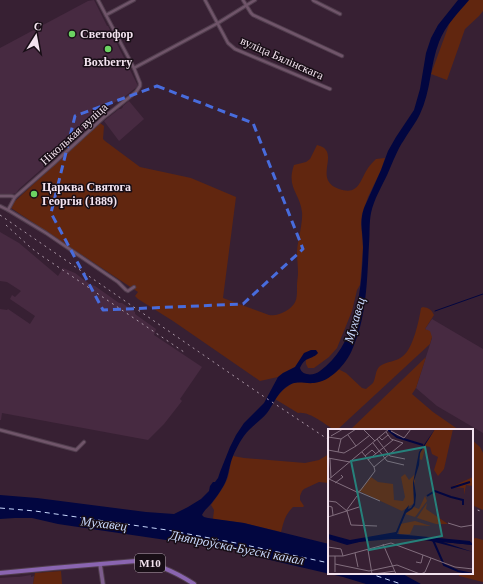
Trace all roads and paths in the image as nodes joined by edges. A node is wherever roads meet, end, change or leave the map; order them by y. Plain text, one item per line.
1 (98, 0) edge
2 (134, 0) edge
3 (205, 0) edge
4 (243, 0) edge
5 (255, 0) edge
6 (313, 0) edge
7 (246, 6) junction
8 (340, 14) dead end
9 (106, 15) junction
10 (218, 23) junction
11 (342, 56) dead end
12 (134, 68) junction
13 (330, 89) dead end
14 (0, 196) edge
15 (16, 197) junction
16 (0, 206) edge
17 (8, 210) junction
18 (134, 287) dead end
19 (0, 430) edge
20 (84, 442) dead end
21 (100, 564) junction
22 (0, 573) edge
23 (103, 584) edge
24 (194, 584) edge

1 - 9 street, Ніколькая вуліца
2 - 9 street
3 - 10 street, вуліца Бялінскага
4 - 7 street
5 - 7 street
6 - 8 street
7 - 10 street
7 - 11 street
9 - 12 street, Ніколькая вуліца
10 - 12 street
10 - 13 street, вуліца Бялінскага
12 - 15 street, Ніколькая вуліца
14 - 15 street
15 - 17 street, Ніколькая вуліца
16 - 17 street
17 - 18 street
19 - 20 street
21 - 22 main road, М10
21 - 23 main road
21 - 24 main road, М10

